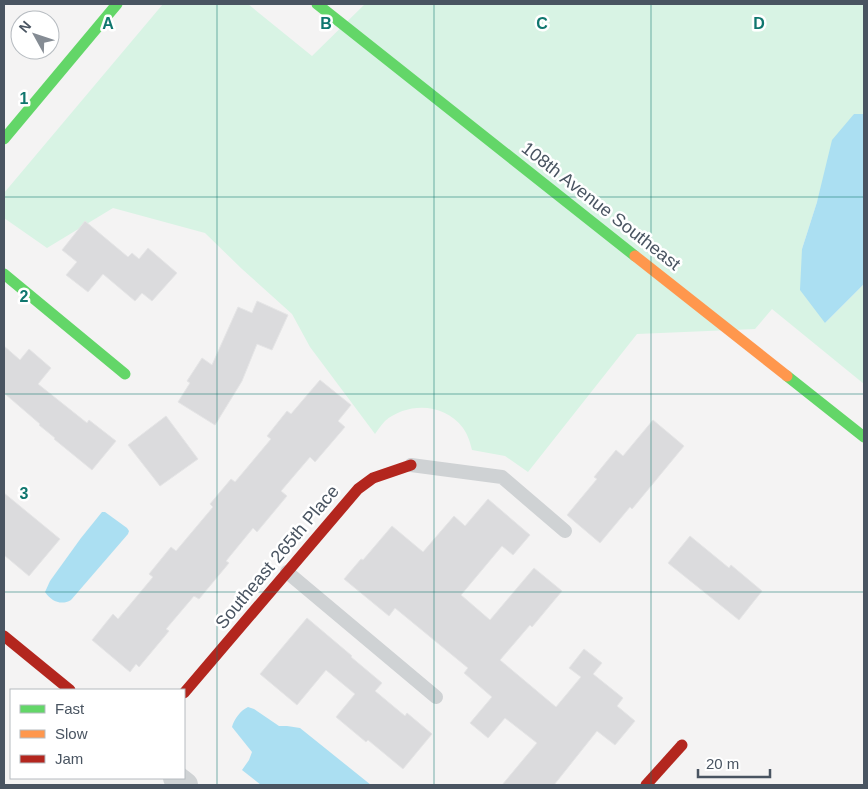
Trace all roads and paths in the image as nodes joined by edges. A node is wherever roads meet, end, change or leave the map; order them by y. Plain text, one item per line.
1 (117, 4) edge
2 (317, 4) edge
3 (4, 139) edge
4 (4, 274) edge
5 (125, 374) dead end
6 (864, 436) edge
7 (412, 464) joint
8 (565, 531) dead end
9 (287, 572) junction
10 (4, 636) edge
11 (69, 689) edge
12 (185, 692) edge
13 (436, 697) dead end
14 (682, 745) dead end
15 (646, 785) edge

1 - 3 street
2 - 6 street, 108th Avenue Southeast
4 - 5 street
7 - 8 lane
7 - 9 street, Southeast 265th Place
9 - 12 street, Southeast 265th Place
9 - 13 lane
10 - 11 street
14 - 15 street

